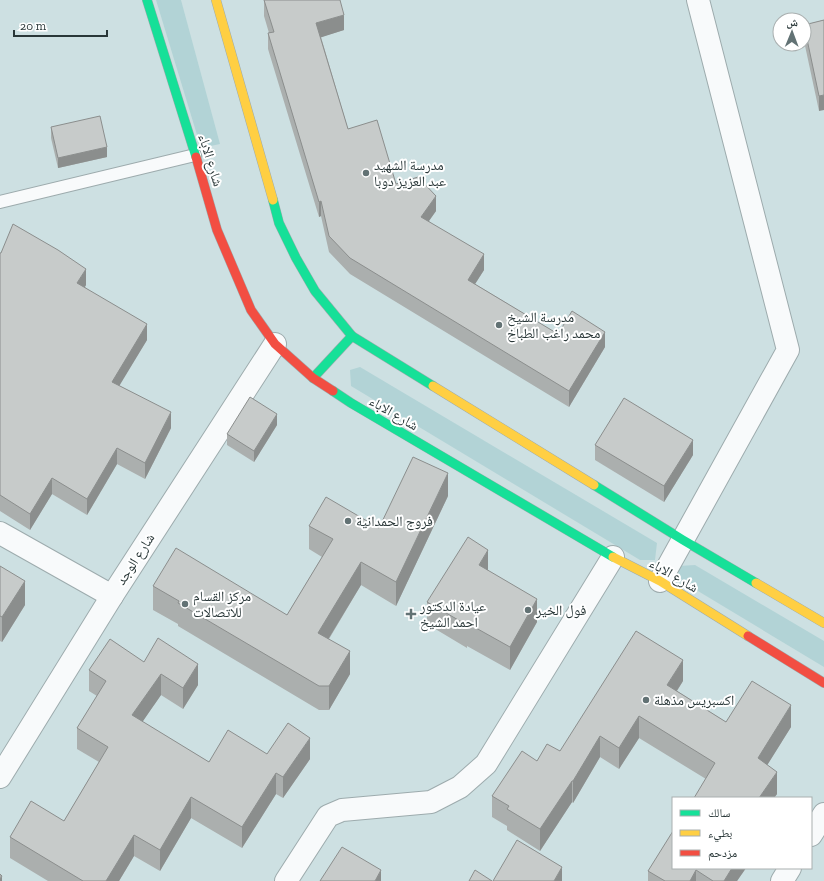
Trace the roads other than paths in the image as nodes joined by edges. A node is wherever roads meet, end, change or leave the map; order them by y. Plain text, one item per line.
1 (147, 0) edge
2 (216, 0) edge
3 (698, 0) edge
4 (195, 155) junction
5 (0, 202) edge
6 (352, 336) junction
7 (275, 344) junction
8 (313, 378) junction
9 (0, 533) edge
10 (683, 540) junction
11 (613, 557) junction
12 (660, 581) junction
13 (112, 596) junction
14 (824, 623) edge
15 (824, 683) edge
16 (0, 777) edge
17 (824, 814) edge
18 (812, 833) edge
19 (789, 869) edge
20 (286, 881) edge
21 (782, 881) edge

1 - 4 main road, شارع الاباء
2 - 6 main road
3 - 10 street
4 - 5 lane
4 - 7 main road, شارع الاباء
6 - 8 main road
6 - 10 main road
7 - 8 main road, شارع الاباء
7 - 13 street, شارع الوجد
8 - 11 main road, شارع الاباء
9 - 13 street
10 - 12 street
10 - 14 main road
11 - 12 main road, شارع الاباء
11 - 20 street
12 - 15 main road, شارع الاباء
13 - 16 street, شارع الوجد
17 - 18 street
19 - 21 street

